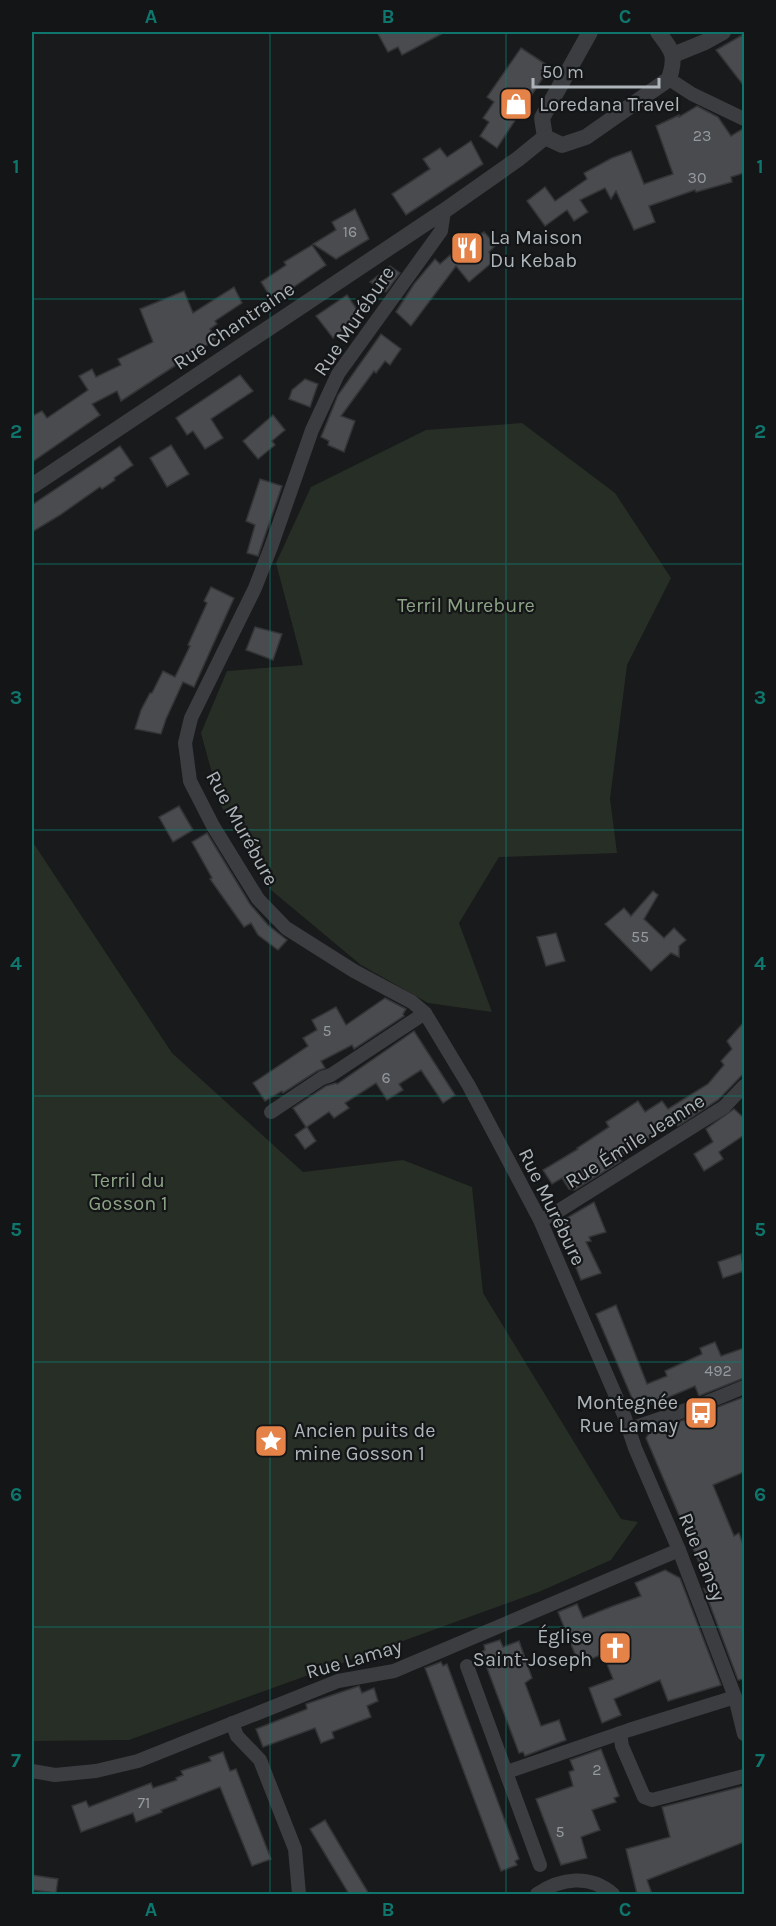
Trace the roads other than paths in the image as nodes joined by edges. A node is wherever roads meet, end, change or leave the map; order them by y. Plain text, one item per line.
1 (590, 32) edge
2 (658, 32) edge
3 (723, 32) edge
4 (674, 55) junction
5 (669, 79) junction
6 (744, 119) edge
7 (545, 137) junction
8 (444, 211) junction
9 (32, 486) edge
10 (424, 1013) junction
11 (744, 1086) edge
12 (271, 1112) dead end
13 (540, 1220) junction
14 (744, 1387) edge
15 (630, 1429) junction
16 (679, 1550) junction
17 (467, 1666) dead end
18 (735, 1697) junction
19 (232, 1722) junction
20 (620, 1733) junction
21 (744, 1734) edge
22 (32, 1770) edge
23 (507, 1772) junction
24 (744, 1776) edge
25 (540, 1865) dead end
26 (299, 1894) edge
27 (537, 1894) edge
28 (613, 1894) edge

1 - 7 street
2 - 4 street
3 - 4 street
4 - 5 street
5 - 6 street
5 - 7 street
7 - 8 street, Rue Chantraine
8 - 9 street, Rue Chantraine
8 - 10 street, Rue Murébure
10 - 12 street
10 - 13 street, Rue Murébure
11 - 13 street, Rue Émile Jeanne
13 - 15 street, Rue Murébure
14 - 15 street
15 - 16 street, Rue Pansy
16 - 18 street, Rue Pansy
16 - 19 street, Rue Lamay
17 - 23 street
18 - 20 street
18 - 21 street, Rue Pansy
19 - 22 street, Rue Lamay
19 - 26 street
20 - 23 street
20 - 24 street
23 - 25 street
27 - 28 street

